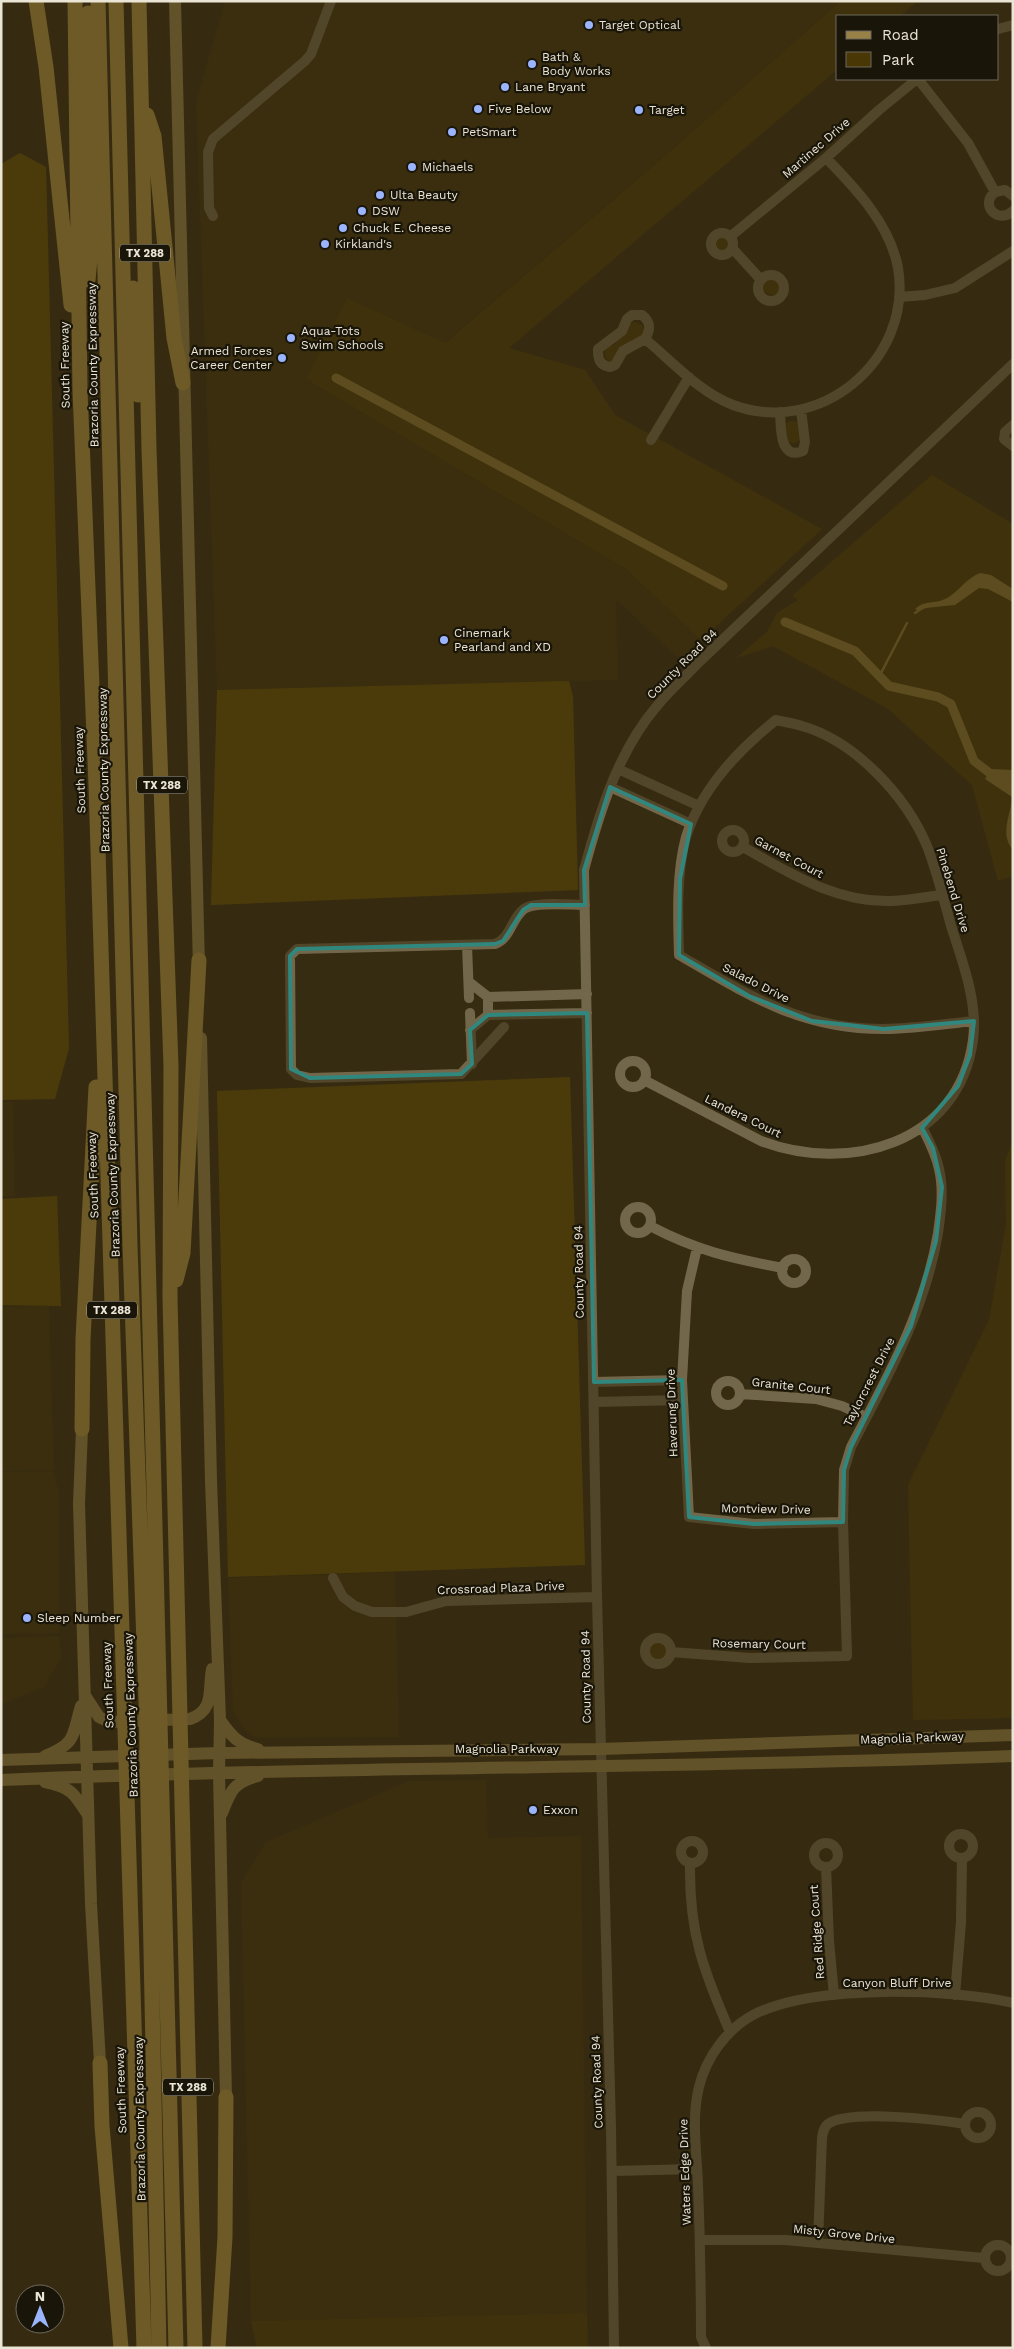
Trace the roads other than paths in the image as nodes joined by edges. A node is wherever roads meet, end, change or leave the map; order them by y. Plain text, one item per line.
1 (36, 1) edge
2 (75, 1) edge
3 (88, 1) edge
4 (98, 1) edge
5 (116, 1) edge
6 (138, 1) edge
7 (175, 1) edge
8 (332, 1) edge
9 (1013, 25) edge
10 (999, 29) edge
11 (117, 73) junction
12 (917, 80) edge
13 (919, 80) edge
14 (142, 100) junction
15 (826, 158) junction
16 (995, 192) junction
17 (1013, 196) edge
18 (1013, 211) edge
19 (213, 216) dead end
20 (731, 236) junction
21 (733, 249) junction
22 (1013, 251) edge
23 (762, 280) dead end
24 (899, 297) junction
25 (645, 338) junction
26 (1013, 364) edge
27 (690, 377) junction
28 (183, 383) junction
29 (80, 391) junction
30 (801, 410) junction
31 (780, 412) junction
32 (1013, 425) edge
33 (651, 440) dead end
34 (1013, 446) edge
35 (151, 504) junction
36 (618, 769) junction
37 (610, 787) junction
38 (699, 806) junction
39 (691, 824) junction
40 (743, 847) dead end
41 (942, 895) junction
42 (585, 905) junction
43 (100, 921) junction
44 (467, 944) junction
45 (199, 960) junction
46 (468, 982) junction
47 (587, 994) junction
48 (469, 998) dead end
49 (488, 998) junction
50 (470, 1013) dead end
51 (587, 1013) junction
52 (488, 1015) junction
53 (974, 1021) junction
54 (504, 1028) dead end
55 (470, 1030) junction
56 (472, 1064) junction
57 (644, 1080) dead end
58 (922, 1127) junction
59 (650, 1226) dead end
60 (697, 1248) junction
61 (783, 1268) dead end
62 (170, 1298) junction
63 (682, 1380) junction
64 (594, 1382) junction
65 (740, 1394) dead end
66 (683, 1400) junction
67 (594, 1402) junction
68 (866, 1417) junction
69 (82, 1429) joint
70 (688, 1517) joint
71 (843, 1522) junction
72 (333, 1578) dead end
73 (597, 1597) junction
74 (218, 1644) junction
75 (671, 1652) dead end
76 (847, 1656) joint
77 (85, 1695) junction
78 (154, 1700) junction
79 (220, 1720) junction
80 (1013, 1735) edge
81 (823, 1742) junction
82 (601, 1749) junction
83 (482, 1750) junction
84 (219, 1753) junction
85 (272, 1753) junction
86 (1013, 1756) edge
87 (87, 1757) junction
88 (38, 1759) junction
89 (1, 1760) edge
90 (824, 1762) junction
91 (601, 1766) junction
92 (422, 1768) junction
93 (273, 1772) junction
94 (218, 1774) junction
95 (87, 1776) junction
96 (31, 1778) junction
97 (1, 1780) edge
98 (88, 1815) junction
99 (219, 1820) junction
100 (156, 1829) junction
101 (962, 1858) dead end
102 (690, 1864) dead end
103 (826, 1867) dead end
104 (834, 1995) junction
105 (955, 1995) junction
106 (1013, 2003) edge
107 (754, 2014) joint
108 (730, 2032) junction
109 (100, 2062) joint
110 (226, 2097) joint
111 (966, 2124) dead end
112 (697, 2169) junction
113 (612, 2171) junction
114 (700, 2240) junction
115 (818, 2242) junction
116 (984, 2258) dead end
117 (121, 2348) edge
118 (144, 2348) edge
119 (159, 2348) edge
120 (176, 2348) edge
121 (195, 2348) edge
122 (218, 2348) edge
123 (614, 2348) edge
124 (706, 2348) edge

1 - 29 highway
2 - 29 highway, South Freeway / TX 288
3 - 29 highway
4 - 78 highway, Brazoria County Expressway
5 - 11 highway, Brazoria County Expressway
6 - 14 highway, TX 288
7 - 28 main road
8 - 19 street
9 - 10 street
11 - 35 highway
11 - 78 highway, Brazoria County Expressway
12 - 15 street, Martinec Drive
13 - 16 street
14 - 28 highway
14 - 35 highway, TX 288
15 - 20 street, Martinec Drive
15 - 24 street
16 - 17 street
16 - 18 street
20 - 21 street
20 - 21 street, Martinec Drive
21 - 23 street
22 - 24 street
24 - 30 street
25 - 25 street
25 - 27 street
26 - 36 street, County Road 94
27 - 31 street
27 - 33 street
28 - 45 main road
29 - 43 highway, South Freeway / TX 288
30 - 31 street
30 - 31 street
32 - 34 street
35 - 62 highway, TX 288
36 - 37 street, County Road 94
36 - 38 street
37 - 39 street
37 - 42 street, County Road 94
38 - 39 street
38 - 41 street, Pinebend Drive
39 - 53 street, Salado Drive
40 - 41 street, Garnet Court
41 - 53 street, Pinebend Drive
42 - 44 street
42 - 47 street, County Road 94
43 - 69 highway
43 - 118 highway, South Freeway / TX 288
44 - 46 street
44 - 56 street
45 - 62 highway
45 - 74 main road
46 - 48 street
46 - 49 street
47 - 49 street
47 - 51 street, County Road 94
49 - 52 street
50 - 55 street
51 - 52 street
51 - 64 street, County Road 94
52 - 55 street
53 - 58 street, Pinebend Drive
54 - 56 street
55 - 56 street
57 - 58 street, Landera Court
58 - 68 street, Taylorcrest Drive
59 - 60 street
60 - 61 street
60 - 63 street, Haverung Drive
62 - 121 highway, TX 288
63 - 64 street
63 - 66 street, Haverung Drive
64 - 67 street, County Road 94
65 - 68 street, Granite Court
66 - 67 street
66 - 70 street, Haverung Drive
67 - 73 street, County Road 94
68 - 71 street, Taylorcrest Drive
69 - 77 main road
70 - 71 street, Montview Drive
71 - 76 street, Taylorcrest Drive
72 - 73 street, Crossroad Plaza Drive
73 - 82 street, County Road 94
74 - 77 main road
74 - 79 main road
75 - 76 street, Rosemary Court
77 - 87 main road
77 - 88 main road
78 - 100 highway, Brazoria County Expressway
79 - 84 main road
79 - 85 main road
80 - 81 main road, Magnolia Parkway
81 - 82 main road, Magnolia Parkway
81 - 90 main road
82 - 83 main road, Magnolia Parkway
82 - 91 street, County Road 94
83 - 85 main road, Magnolia Parkway
83 - 92 main road
84 - 85 main road, Magnolia Parkway
84 - 87 main road, Magnolia Parkway
84 - 94 main road
86 - 90 main road, Magnolia Parkway
87 - 88 main road, Magnolia Parkway
87 - 95 main road
88 - 89 main road, Magnolia Parkway
90 - 91 main road, Magnolia Parkway
91 - 92 main road, Magnolia Parkway
91 - 113 street, County Road 94
92 - 93 main road, Magnolia Parkway
93 - 94 main road, Magnolia Parkway
93 - 99 main road
94 - 95 main road, Magnolia Parkway
94 - 99 main road
95 - 96 main road, Magnolia Parkway
95 - 98 main road
96 - 97 main road, Magnolia Parkway
96 - 98 main road
98 - 109 main road
99 - 110 main road
100 - 119 highway, Brazoria County Expressway
100 - 120 highway, Brazoria County Expressway
101 - 105 street
102 - 108 street
103 - 104 street, Red Ridge Court
104 - 105 street, Canyon Bluff Drive
104 - 107 street, Canyon Bluff Drive
105 - 106 street, Canyon Bluff Drive
107 - 108 street, Waters Edge Drive
108 - 112 street, Waters Edge Drive
109 - 117 highway
110 - 122 highway
111 - 115 street
112 - 113 street
112 - 114 street, Waters Edge Drive
113 - 123 street, County Road 94
114 - 115 street, Misty Grove Drive
114 - 124 street, Waters Edge Drive
115 - 116 street, Misty Grove Drive

